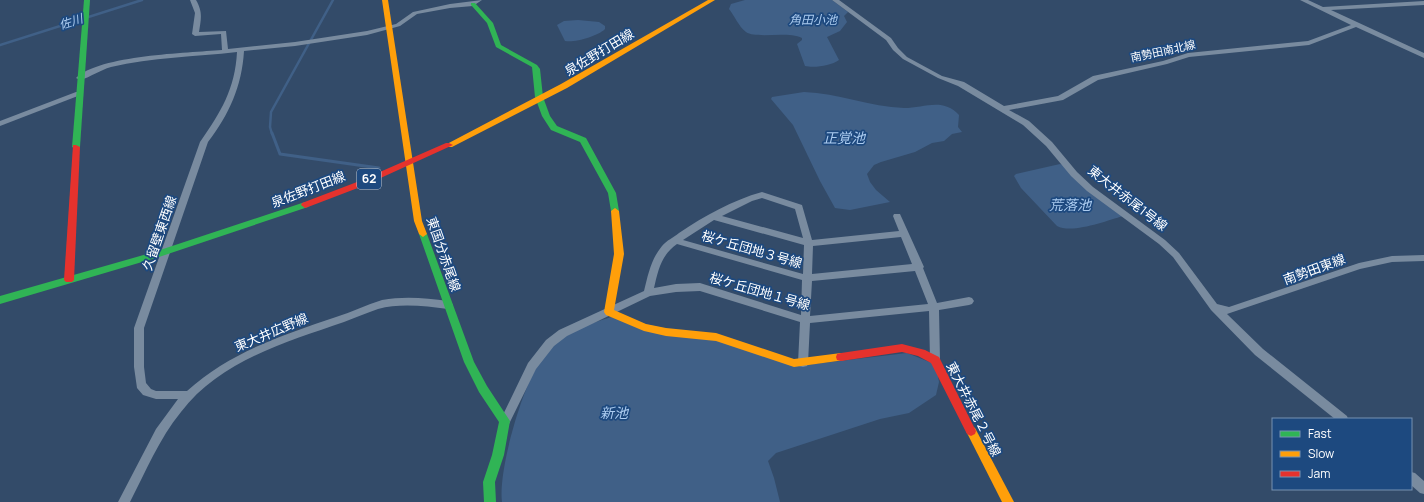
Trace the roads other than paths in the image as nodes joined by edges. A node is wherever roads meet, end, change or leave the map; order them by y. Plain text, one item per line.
1 (87, 0) edge
2 (194, 0) edge
3 (385, 0) edge
4 (712, 0) edge
5 (835, 0) edge
6 (1303, 0) edge
7 (476, 2) edge
8 (1424, 3) edge
9 (1323, 9) junction
10 (1356, 25) junction
11 (390, 28) junction
12 (241, 49) junction
13 (225, 50) junction
14 (1424, 56) edge
15 (80, 78) junction
16 (79, 94) junction
17 (540, 101) junction
18 (1002, 109) junction
19 (0, 124) edge
20 (410, 163) junction
21 (897, 216) dead end
22 (712, 217) junction
23 (904, 234) junction
24 (674, 240) junction
25 (809, 243) junction
26 (167, 251) junction
27 (1424, 258) edge
28 (919, 267) junction
29 (806, 278) junction
30 (69, 280) junction
31 (648, 293) junction
32 (0, 300) edge
33 (969, 301) dead end
34 (448, 305) junction
35 (934, 307) junction
36 (1214, 307) junction
37 (609, 312) junction
38 (806, 320) junction
39 (935, 360) junction
40 (803, 364) junction
41 (188, 395) junction
42 (1342, 418) edge
43 (505, 421) junction
44 (1412, 478) edge
45 (1424, 489) edge
46 (124, 502) edge
47 (490, 502) edge
48 (1008, 502) edge

1 - 15 street
2 - 13 street
3 - 11 street, 東国分赤尾線
4 - 17 street, 泉佐野打田線 / 62
5 - 18 street, 東大井赤尾1号線
6 - 9 street
7 - 11 street
7 - 17 street
8 - 9 street
9 - 10 street
10 - 14 street
10 - 18 street, 南勢田南北線
11 - 12 street
11 - 20 street, 東国分赤尾線
12 - 13 street
12 - 26 street, 久留壁東西線
13 - 15 street
15 - 16 street
16 - 19 street
16 - 30 street
17 - 20 street, 泉佐野打田線 / 62
17 - 37 street
18 - 36 street, 東大井赤尾1号線
20 - 26 street, 泉佐野打田線 / 62
20 - 34 street, 東国分赤尾線
21 - 23 street
22 - 24 street
22 - 25 street
22 - 25 street
23 - 25 street
23 - 28 street
24 - 29 street, 桜ケ丘団地３号線
24 - 31 street
25 - 29 street
26 - 30 street, 泉佐野打田線 / 62
26 - 41 street, 久留壁東西線
27 - 36 street, 南勢田東線
28 - 29 street, 桜ケ丘団地３号線
28 - 35 street
29 - 38 street
30 - 32 street, 泉佐野打田線 / 62
31 - 37 street, 桜ケ丘団地１号線
31 - 38 street, 桜ケ丘団地１号線
33 - 35 street, 桜ケ丘団地１号線
34 - 41 street, 東大井広野線
34 - 43 street, 東国分赤尾線
35 - 38 street, 桜ケ丘団地１号線
35 - 39 street
36 - 42 street, 東大井赤尾1号線
37 - 40 street, 東大井赤尾２号線
37 - 43 street, 桜ケ丘団地１号線
38 - 40 street
39 - 40 street, 東大井赤尾２号線
39 - 48 street, 東大井赤尾２号線
41 - 46 street, 東大井広野線
43 - 47 street
44 - 45 street

